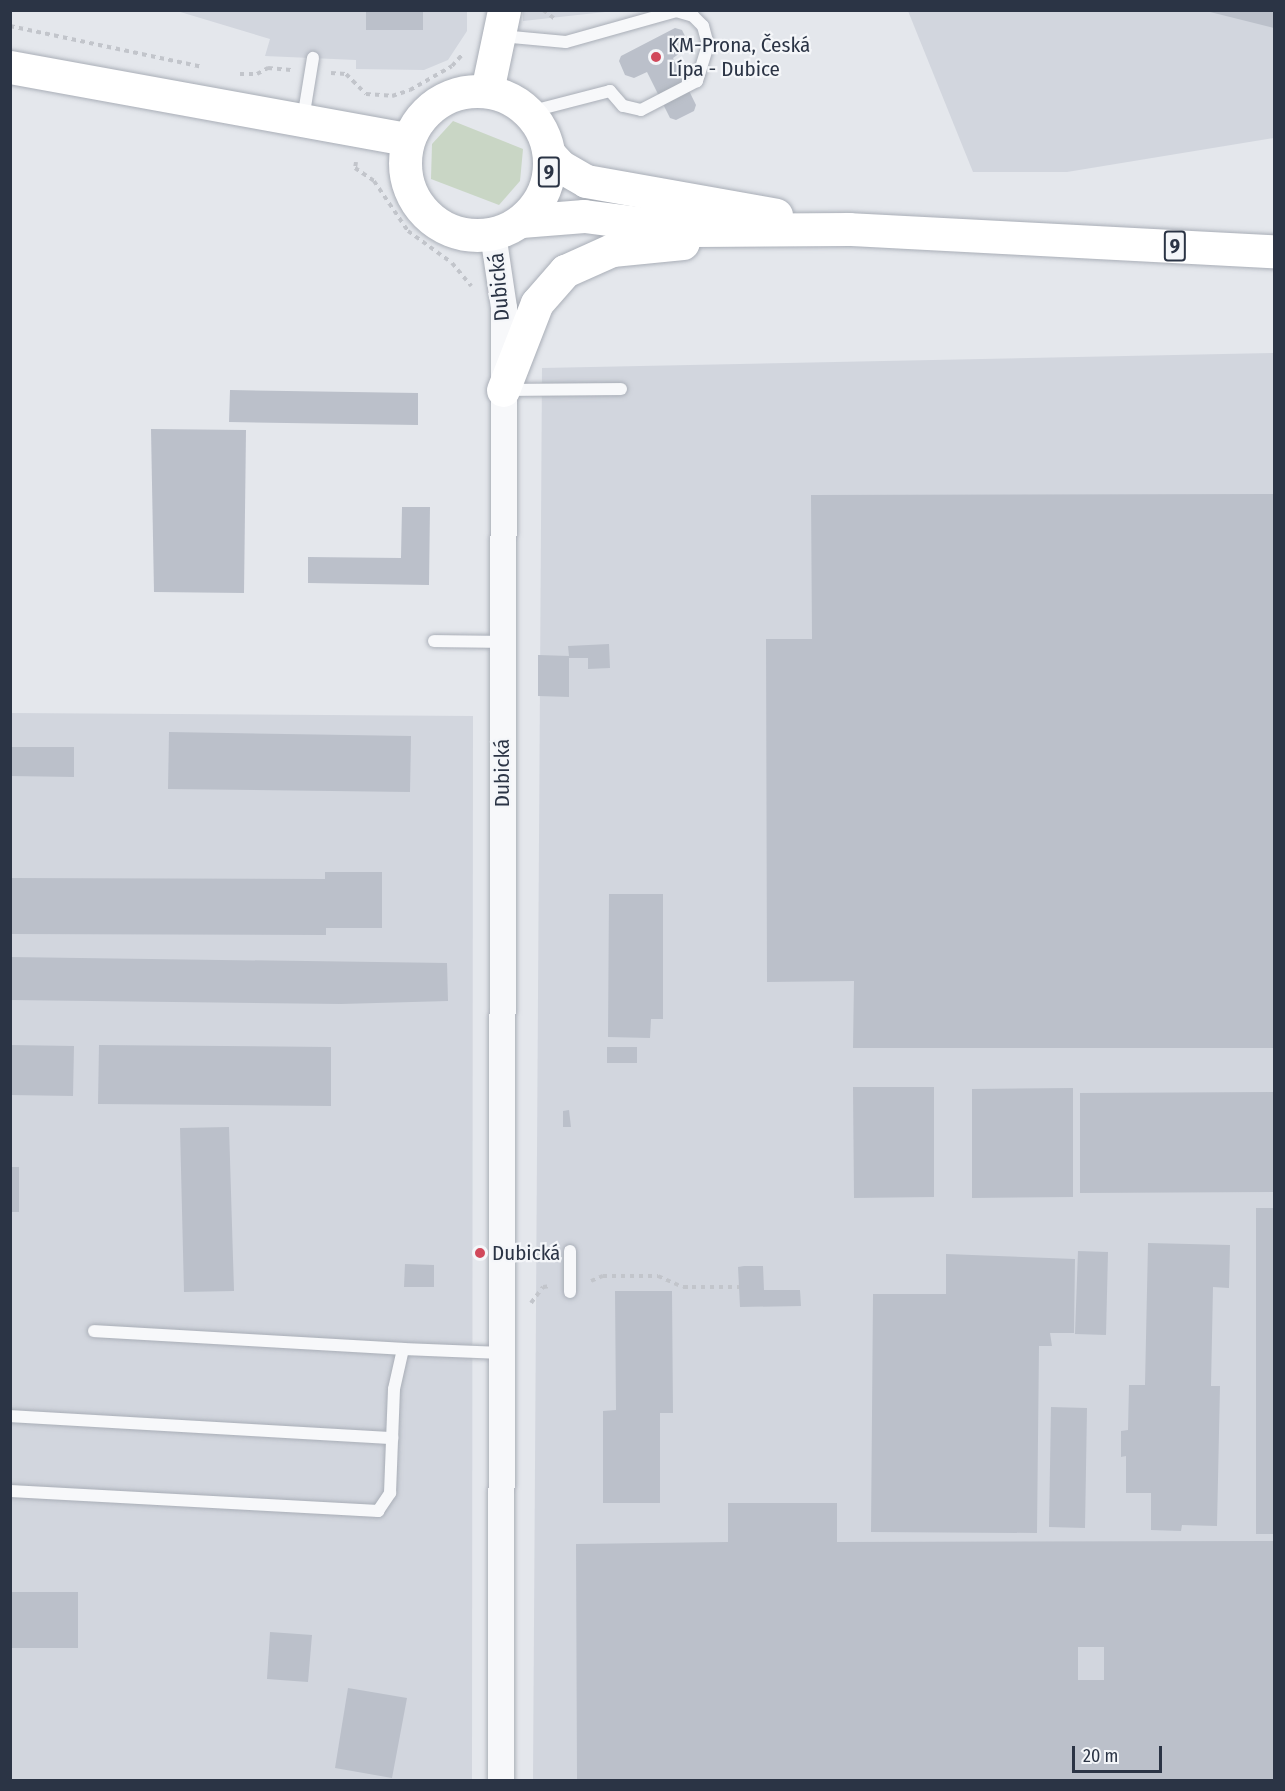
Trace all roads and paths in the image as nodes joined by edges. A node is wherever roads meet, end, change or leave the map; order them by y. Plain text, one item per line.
1 (502, 23) edge
2 (10, 26) edge
3 (465, 51) dead end
4 (313, 58) dead end
5 (10, 68) edge
6 (213, 69) dead end
7 (311, 71) junction
8 (236, 74) dead end
9 (488, 91) junction
10 (366, 94) junction
11 (529, 112) junction
12 (303, 119) junction
13 (361, 130) junction
14 (408, 139) junction
15 (549, 154) junction
16 (507, 227) junction
17 (849, 229) junction
18 (1275, 251) edge
19 (474, 292) dead end
20 (621, 389) dead end
21 (503, 390) junction
22 (434, 641) dead end
23 (503, 642) junction
24 (570, 1251) dead end
25 (739, 1287) dead end
26 (570, 1289) junction
27 (530, 1315) dead end
28 (94, 1331) dead end
29 (403, 1349) junction
30 (502, 1353) junction
31 (10, 1416) edge
32 (392, 1438) junction
33 (10, 1491) edge
34 (501, 1780) edge

1 - 9 main road
1 - 11 lane
2 - 6 path
3 - 10 path
4 - 7 lane
5 - 12 main road
7 - 8 path
7 - 10 path
7 - 12 lane
9 - 11 main road, 9
9 - 14 main road, 9
10 - 13 path
11 - 15 main road, 9
12 - 13 main road
13 - 14 main road
13 - 19 path
14 - 16 main road, 9
15 - 16 main road, 9
15 - 17 main road, 9
16 - 17 main road, 9
16 - 21 street, Dubická
17 - 18 main road, 9
17 - 21 main road
20 - 21 lane
21 - 23 street, Dubická
22 - 23 lane
23 - 30 street, Dubická
24 - 26 lane
25 - 26 path
26 - 27 path
28 - 29 lane
29 - 30 lane
29 - 32 lane
30 - 34 street, Dubická
31 - 32 lane
32 - 33 lane

